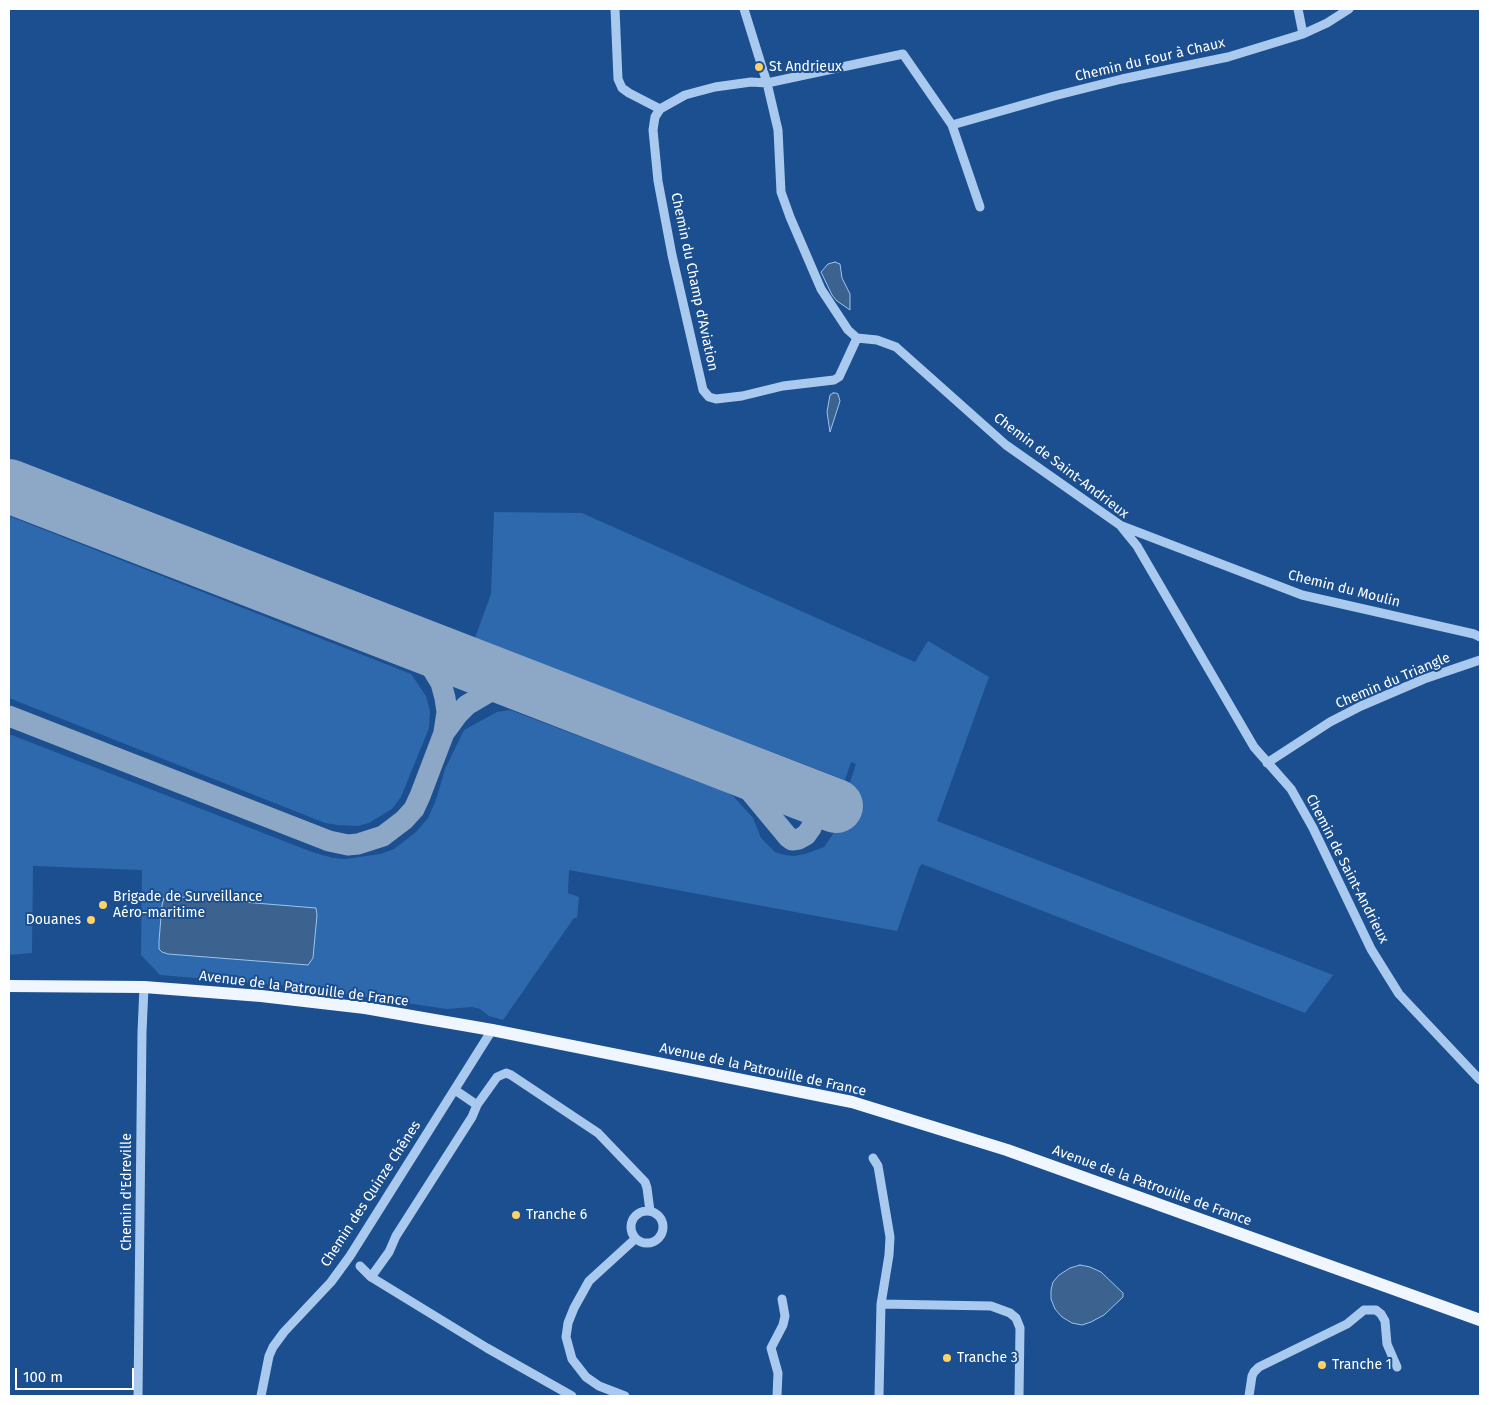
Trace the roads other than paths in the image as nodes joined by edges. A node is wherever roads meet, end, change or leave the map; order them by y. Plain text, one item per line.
1 (615, 9) edge
2 (744, 9) edge
3 (1298, 9) edge
4 (1349, 9) edge
5 (1303, 34) junction
6 (767, 83) junction
7 (660, 109) junction
8 (952, 125) junction
9 (980, 207) dead end
10 (857, 338) junction
11 (1120, 526) junction
12 (1480, 637) edge
13 (1480, 660) edge
14 (1268, 763) junction
15 (9, 986) edge
16 (144, 987) junction
17 (492, 1030) junction
18 (1480, 1080) edge
19 (454, 1090) junction
20 (478, 1105) junction
21 (873, 1158) dead end
22 (650, 1211) junction
23 (635, 1239) junction
24 (360, 1266) dead end
25 (371, 1277) junction
26 (782, 1299) dead end
27 (881, 1304) junction
28 (1480, 1320) edge
29 (1398, 1367) dead end
30 (138, 1396) edge
31 (261, 1396) edge
32 (572, 1396) edge
33 (626, 1396) edge
34 (777, 1396) edge
35 (879, 1396) edge
36 (1019, 1396) edge
37 (1249, 1396) edge

1 - 7 street
2 - 6 street
3 - 5 street
4 - 5 street, Chemin du Four à Chaux
5 - 8 street, Chemin du Four à Chaux
6 - 7 street
6 - 8 street
6 - 10 street
7 - 10 street, Chemin du Champ d'Aviation
8 - 9 street
10 - 11 street, Chemin de Saint-Andrieux
11 - 12 street, Chemin du Moulin
11 - 14 street, Chemin de Saint-Andrieux
13 - 14 street, Chemin du Triangle
14 - 18 street, Chemin de Saint-Andrieux
15 - 16 main road, Avenue de la Patrouille de France
16 - 17 main road, Avenue de la Patrouille de France
16 - 30 street, Chemin d'Edreville
17 - 19 street, Chemin des Quinze Chênes
17 - 28 main road, Avenue de la Patrouille de France
19 - 20 street
19 - 31 street, Chemin des Quinze Chênes
20 - 22 street
20 - 25 street
21 - 27 street
22 - 23 street
22 - 23 street
23 - 33 street
24 - 25 street
25 - 32 street
26 - 34 street
27 - 35 street
27 - 36 street
29 - 37 street

